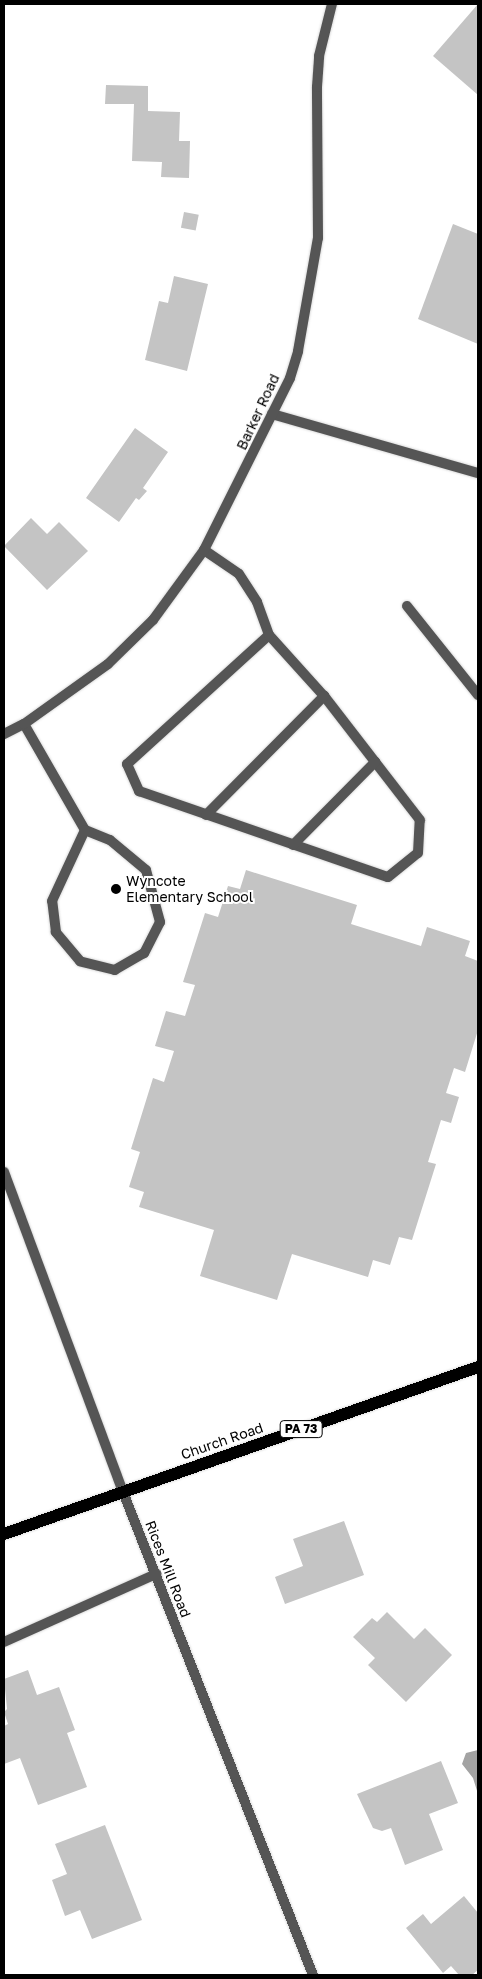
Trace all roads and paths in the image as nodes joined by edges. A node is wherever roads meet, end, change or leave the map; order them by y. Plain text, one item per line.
1 (332, 4) edge
2 (272, 414) junction
3 (478, 473) edge
4 (204, 550) junction
5 (407, 606) dead end
6 (269, 635) junction
7 (478, 695) edge
8 (324, 696) junction
9 (24, 724) junction
10 (4, 734) edge
11 (375, 762) junction
12 (206, 814) junction
13 (85, 830) junction
14 (293, 845) junction
15 (4, 1172) edge
16 (478, 1367) edge
17 (123, 1492) junction
18 (4, 1534) edge
19 (156, 1574) junction
20 (4, 1642) edge
21 (313, 1975) edge

1 - 2 street, Barker Road
2 - 3 street
2 - 4 street, Barker Road
4 - 6 street
4 - 9 street, Barker Road
5 - 7 street
6 - 8 street
6 - 12 street
8 - 11 street
8 - 12 street
9 - 10 street, Barker Road
9 - 13 street
11 - 14 street
11 - 14 street
12 - 14 street
13 - 13 street
15 - 17 street, Rices Mill Road
16 - 17 main road, Church Road / PA 73
17 - 18 main road, Church Road / PA 73
17 - 19 street, Rices Mill Road
19 - 20 street
19 - 21 street, Rices Mill Road

